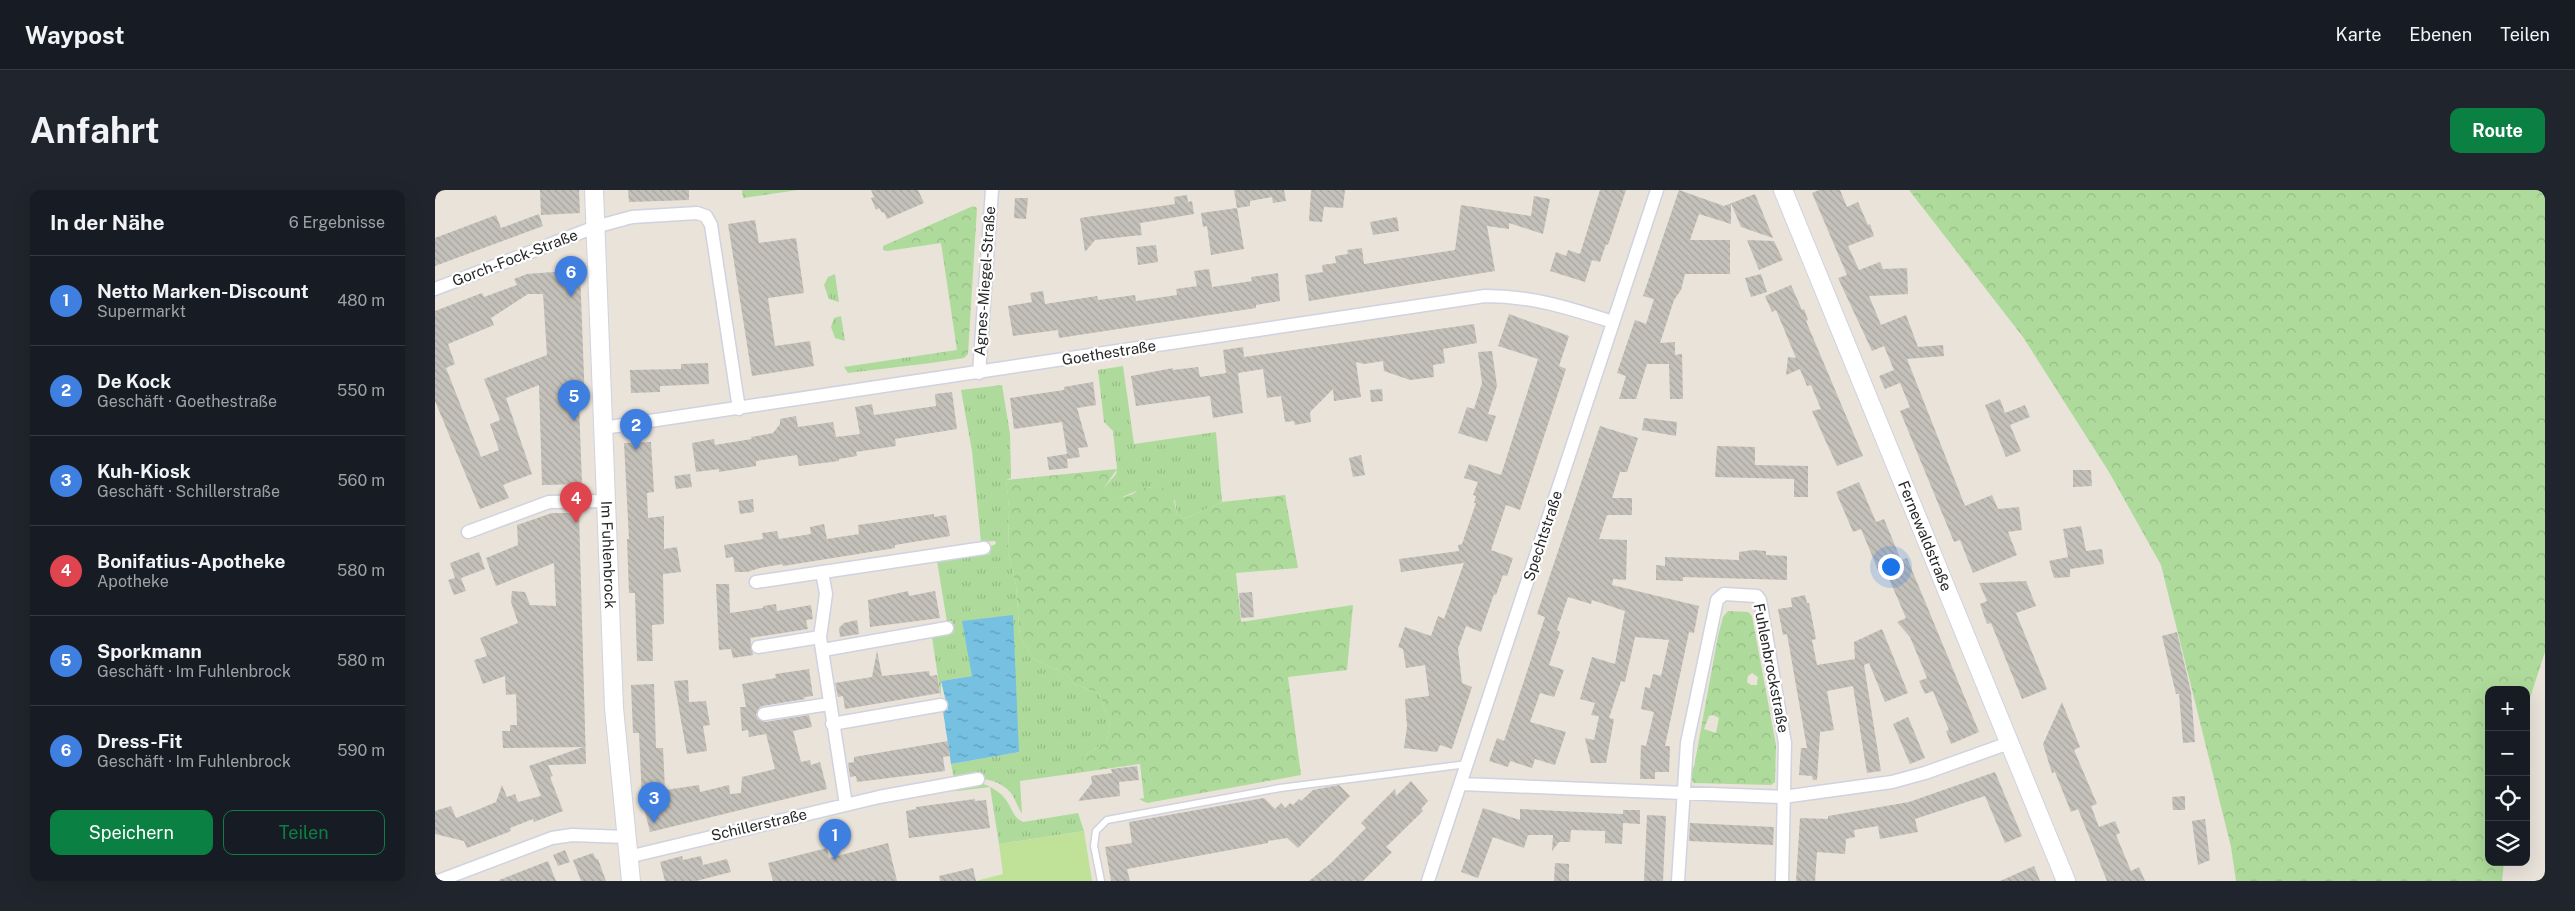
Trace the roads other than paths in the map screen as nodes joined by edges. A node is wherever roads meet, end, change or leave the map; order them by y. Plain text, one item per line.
1 (594, 190) edge
2 (991, 190) edge
3 (1657, 190) edge
4 (1783, 190) edge
5 (595, 227) junction
6 (435, 289) edge
7 (1613, 322) junction
8 (979, 373) junction
9 (739, 409) junction
10 (603, 428) junction
11 (605, 501) junction
12 (468, 532) dead end
13 (984, 548) dead end
14 (822, 572) junction
15 (756, 582) dead end
16 (947, 628) dead end
17 (821, 643) junction
18 (759, 647) dead end
19 (829, 704) junction
20 (941, 705) dead end
21 (764, 714) dead end
22 (833, 724) junction
23 (2009, 743) junction
24 (1467, 764) junction
25 (978, 779) dead end
26 (1461, 784) junction
27 (1684, 792) junction
28 (1783, 797) junction
29 (846, 805) junction
30 (626, 837) junction
31 (628, 857) junction
32 (438, 881) edge
33 (631, 881) edge
34 (1101, 881) edge
35 (1428, 881) edge
36 (1678, 881) edge
37 (1781, 881) edge
38 (2066, 881) edge

1 - 5 street, Im Fuhlenbrock
2 - 8 street, Agnes-Miegel-Straße
3 - 7 street, Spechtstraße
4 - 23 street, Fernewaldstraße
5 - 6 street, Gorch-Fock-Straße
5 - 9 street
5 - 10 street, Im Fuhlenbrock
7 - 8 street, Goethestraße
7 - 24 street, Spechtstraße
8 - 9 street, Goethestraße
9 - 10 street, Goethestraße
10 - 11 street, Im Fuhlenbrock
11 - 12 street
11 - 30 street, Im Fuhlenbrock
13 - 14 street
14 - 15 street
14 - 17 street
16 - 17 street
17 - 18 street
17 - 19 street
19 - 21 street
19 - 22 street
20 - 22 street
22 - 29 street
23 - 28 street
23 - 38 street, Fernewaldstraße
24 - 26 street, Spechtstraße
24 - 34 lane
25 - 29 street, Schillerstraße
26 - 27 street
26 - 35 street, Spechtstraße
27 - 28 street
27 - 28 street, Fuhlenbrockstraße
27 - 36 street, Fuhlenbrockstraße
28 - 37 street, Fuhlenbrockstraße
29 - 31 street, Schillerstraße
30 - 31 street, Im Fuhlenbrock
30 - 32 street
31 - 33 street, Im Fuhlenbrock

